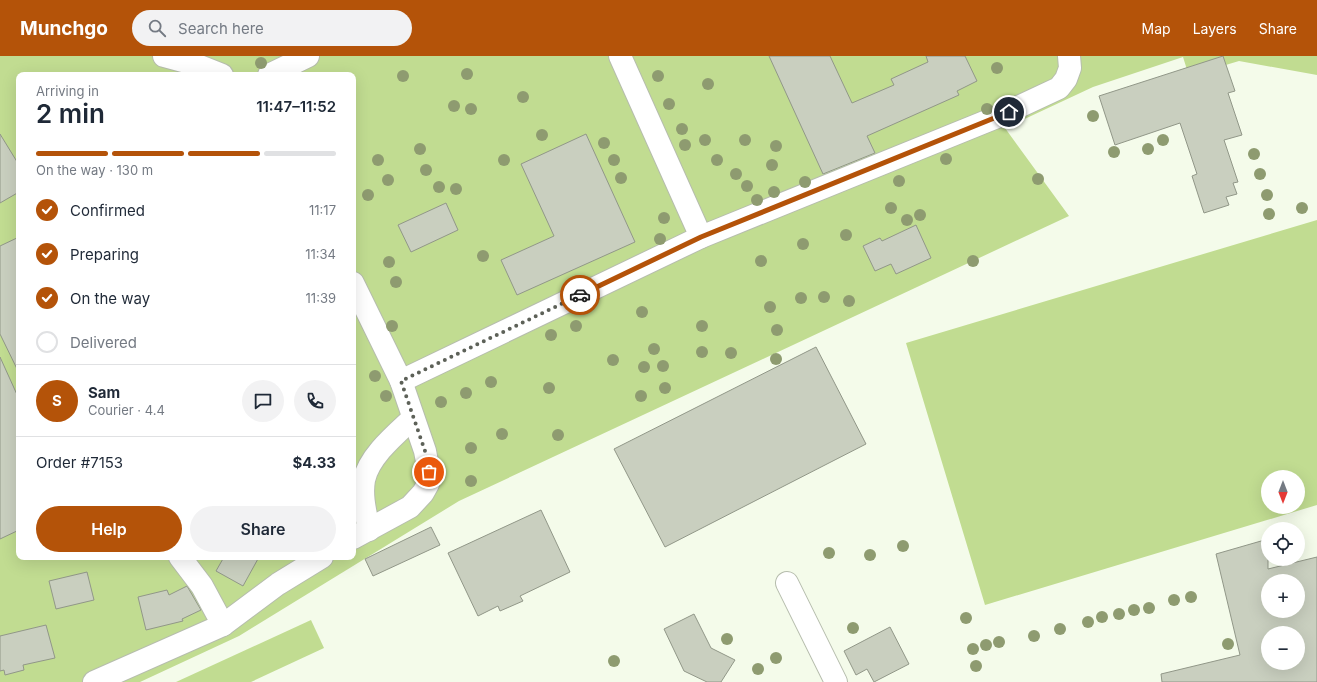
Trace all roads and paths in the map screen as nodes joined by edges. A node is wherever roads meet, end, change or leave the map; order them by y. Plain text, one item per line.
1 (164, 56) edge
2 (308, 56) edge
3 (620, 56) edge
4 (1069, 56) edge
5 (214, 72) edge
6 (275, 72) edge
7 (701, 237) junction
8 (356, 289) edge
9 (401, 381) junction
10 (413, 418) junction
11 (361, 534) edge
12 (182, 560) edge
13 (317, 560) edge
14 (786, 583) dead end
15 (223, 624) junction
16 (94, 682) edge
17 (836, 682) edge

1 - 5 street
2 - 6 street
3 - 7 street
4 - 7 street
7 - 9 street
8 - 9 street
9 - 10 street
10 - 11 street
10 - 11 street
12 - 15 street
13 - 15 street
14 - 17 street
15 - 16 street

